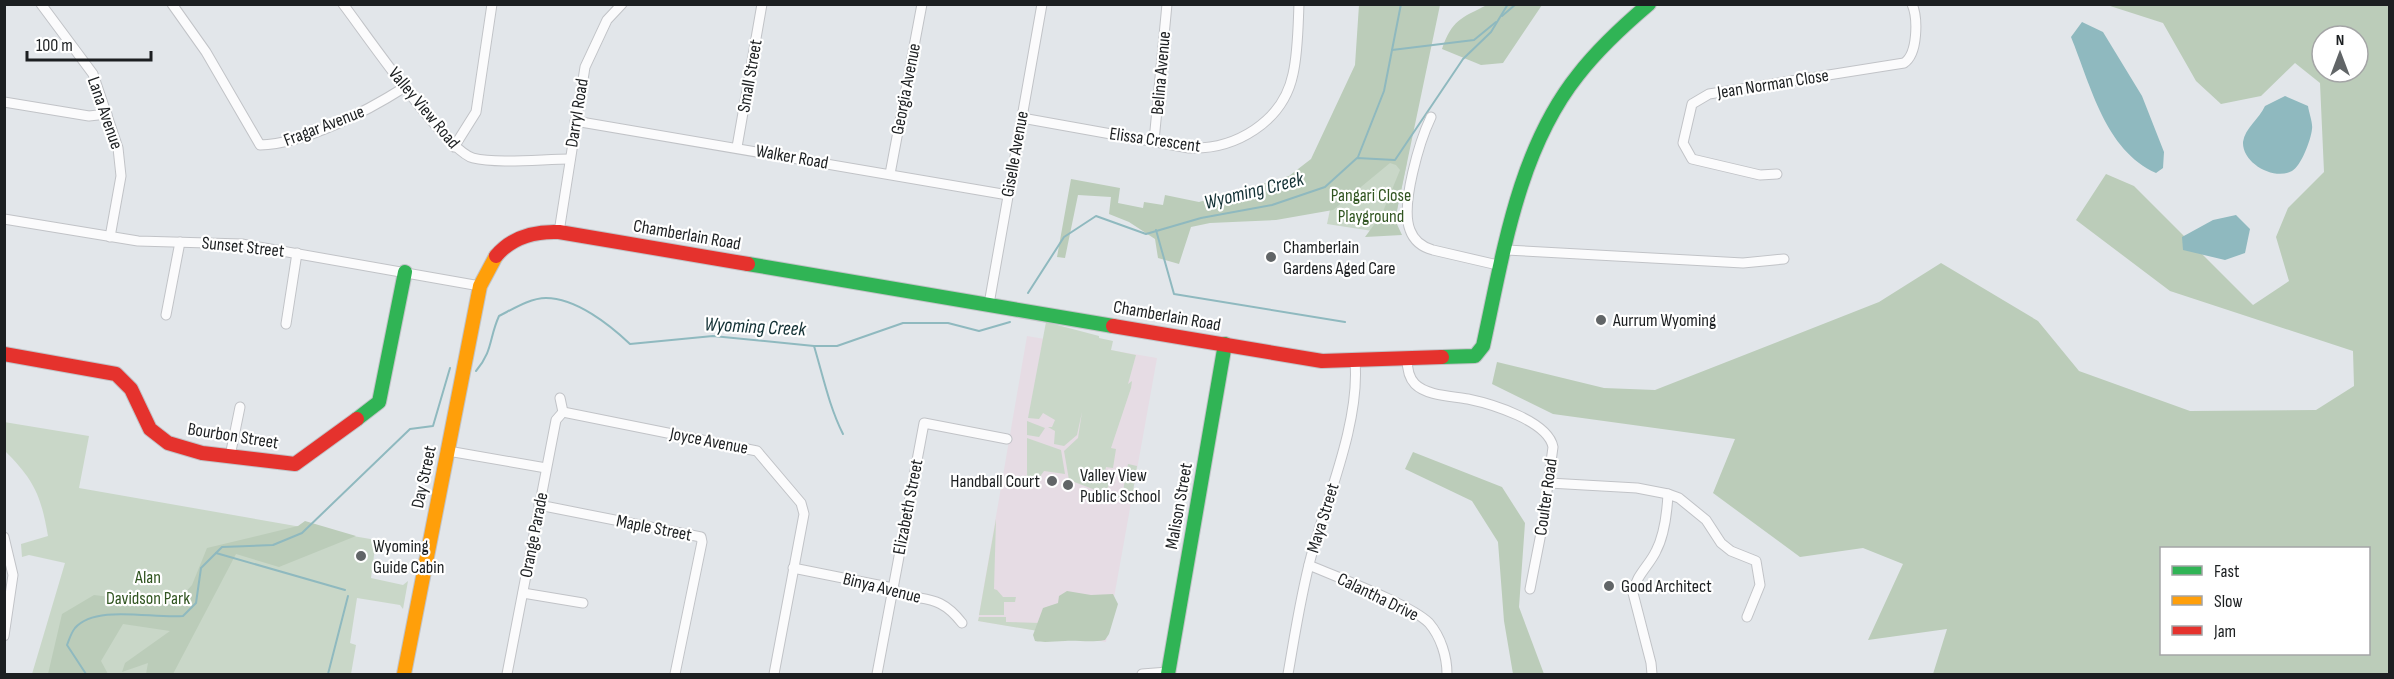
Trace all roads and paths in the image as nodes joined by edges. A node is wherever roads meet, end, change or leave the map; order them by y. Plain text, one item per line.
1 (41, 4) edge
2 (171, 4) edge
3 (343, 4) edge
4 (492, 4) edge
5 (622, 4) edge
6 (762, 4) edge
7 (922, 4) edge
8 (1042, 4) edge
9 (1167, 4) edge
10 (1299, 4) edge
11 (1649, 4) edge
12 (1912, 4) edge
13 (405, 87) junction
14 (4, 102) edge
15 (107, 114) junction
16 (1431, 117) dead end
17 (1022, 118) junction
18 (575, 121) junction
19 (1154, 141) junction
20 (454, 147) junction
21 (737, 147) junction
22 (570, 159) junction
23 (890, 174) junction
24 (1777, 174) dead end
25 (1008, 195) junction
26 (4, 219) edge
27 (559, 232) junction
28 (110, 237) junction
29 (180, 242) junction
30 (1506, 250) junction
31 (297, 253) junction
32 (1784, 259) dead end
33 (1502, 266) junction
34 (405, 272) junction
35 (480, 286) junction
36 (989, 304) junction
37 (166, 315) dead end
38 (286, 324) dead end
39 (1225, 344) junction
40 (4, 354) edge
41 (1407, 358) junction
42 (1355, 362) junction
43 (560, 398) dead end
44 (240, 408) dead end
45 (563, 412) junction
46 (1007, 439) dead end
47 (448, 450) junction
48 (230, 456) junction
49 (546, 468) junction
50 (1549, 483) junction
51 (1668, 494) junction
52 (539, 506) junction
53 (4, 537) edge
54 (1309, 565) junction
55 (793, 568) junction
56 (892, 590) junction
57 (1530, 590) dead end
58 (8, 591) edge
59 (523, 593) junction
60 (584, 603) dead end
61 (1747, 616) dead end
62 (962, 623) dead end
63 (4, 636) edge
64 (1168, 673) edge
65 (1652, 674) edge
66 (404, 675) edge
67 (507, 675) edge
68 (675, 675) edge
69 (774, 675) edge
70 (876, 675) edge
71 (1142, 675) edge
72 (1288, 675) edge
73 (1447, 675) edge

1 - 15 street, Lana Avenue
2 - 13 street, Fragar Avenue
3 - 13 street, Valley View Road
4 - 20 street
5 - 18 street, Darryl Road
6 - 21 street, Small Street
7 - 23 street, Georgia Avenue
8 - 17 street, Giselle Avenue
9 - 19 street, Belina Avenue
10 - 19 street, Elissa Crescent
11 - 30 street, Chamberlain Road
12 - 24 street, Jean Norman Close
13 - 20 street, Valley View Road
14 - 15 street
15 - 28 street, Lana Avenue
16 - 33 street
17 - 19 street, Elissa Crescent
17 - 25 street, Giselle Avenue
18 - 21 street, Walker Road
18 - 22 street, Darryl Road
20 - 22 street, Valley View Road
21 - 23 street, Walker Road
22 - 27 street, Darryl Road
23 - 25 street, Walker Road
25 - 36 street, Giselle Avenue
26 - 28 street, Sunset Street
27 - 35 street, Chamberlain Road
27 - 36 street, Chamberlain Road
28 - 29 street, Sunset Street
29 - 31 street, Sunset Street
29 - 37 street
30 - 32 street
30 - 33 street, Chamberlain Road
31 - 34 street, Sunset Street
31 - 38 street
33 - 41 street, Chamberlain Road
34 - 35 street, Sunset Street
34 - 48 street, Bourbon Street
35 - 47 street, Day Street
36 - 39 street, Chamberlain Road
39 - 42 street, Chamberlain Road
39 - 64 street, Malison Street
40 - 48 street, Bourbon Street
41 - 42 street, Chamberlain Road
41 - 50 street, Coulter Road
42 - 54 street, Maya Street
43 - 45 street
44 - 48 street
45 - 49 street, Orange Parade
45 - 55 street, Joyce Avenue
46 - 56 street, Elizabeth Street
47 - 49 street
47 - 66 street, Day Street
49 - 52 street, Orange Parade
50 - 51 street
50 - 57 street, Coulter Road
51 - 61 street
51 - 65 street
52 - 59 street, Orange Parade
52 - 68 street, Maple Street
53 - 58 street
54 - 72 street, Maya Street
54 - 73 street, Calantha Drive
55 - 56 street, Binya Avenue
55 - 69 street, Joyce Avenue
56 - 62 street, Binya Avenue
56 - 70 street, Elizabeth Street
58 - 63 street
59 - 60 street
59 - 67 street, Orange Parade
64 - 71 street

